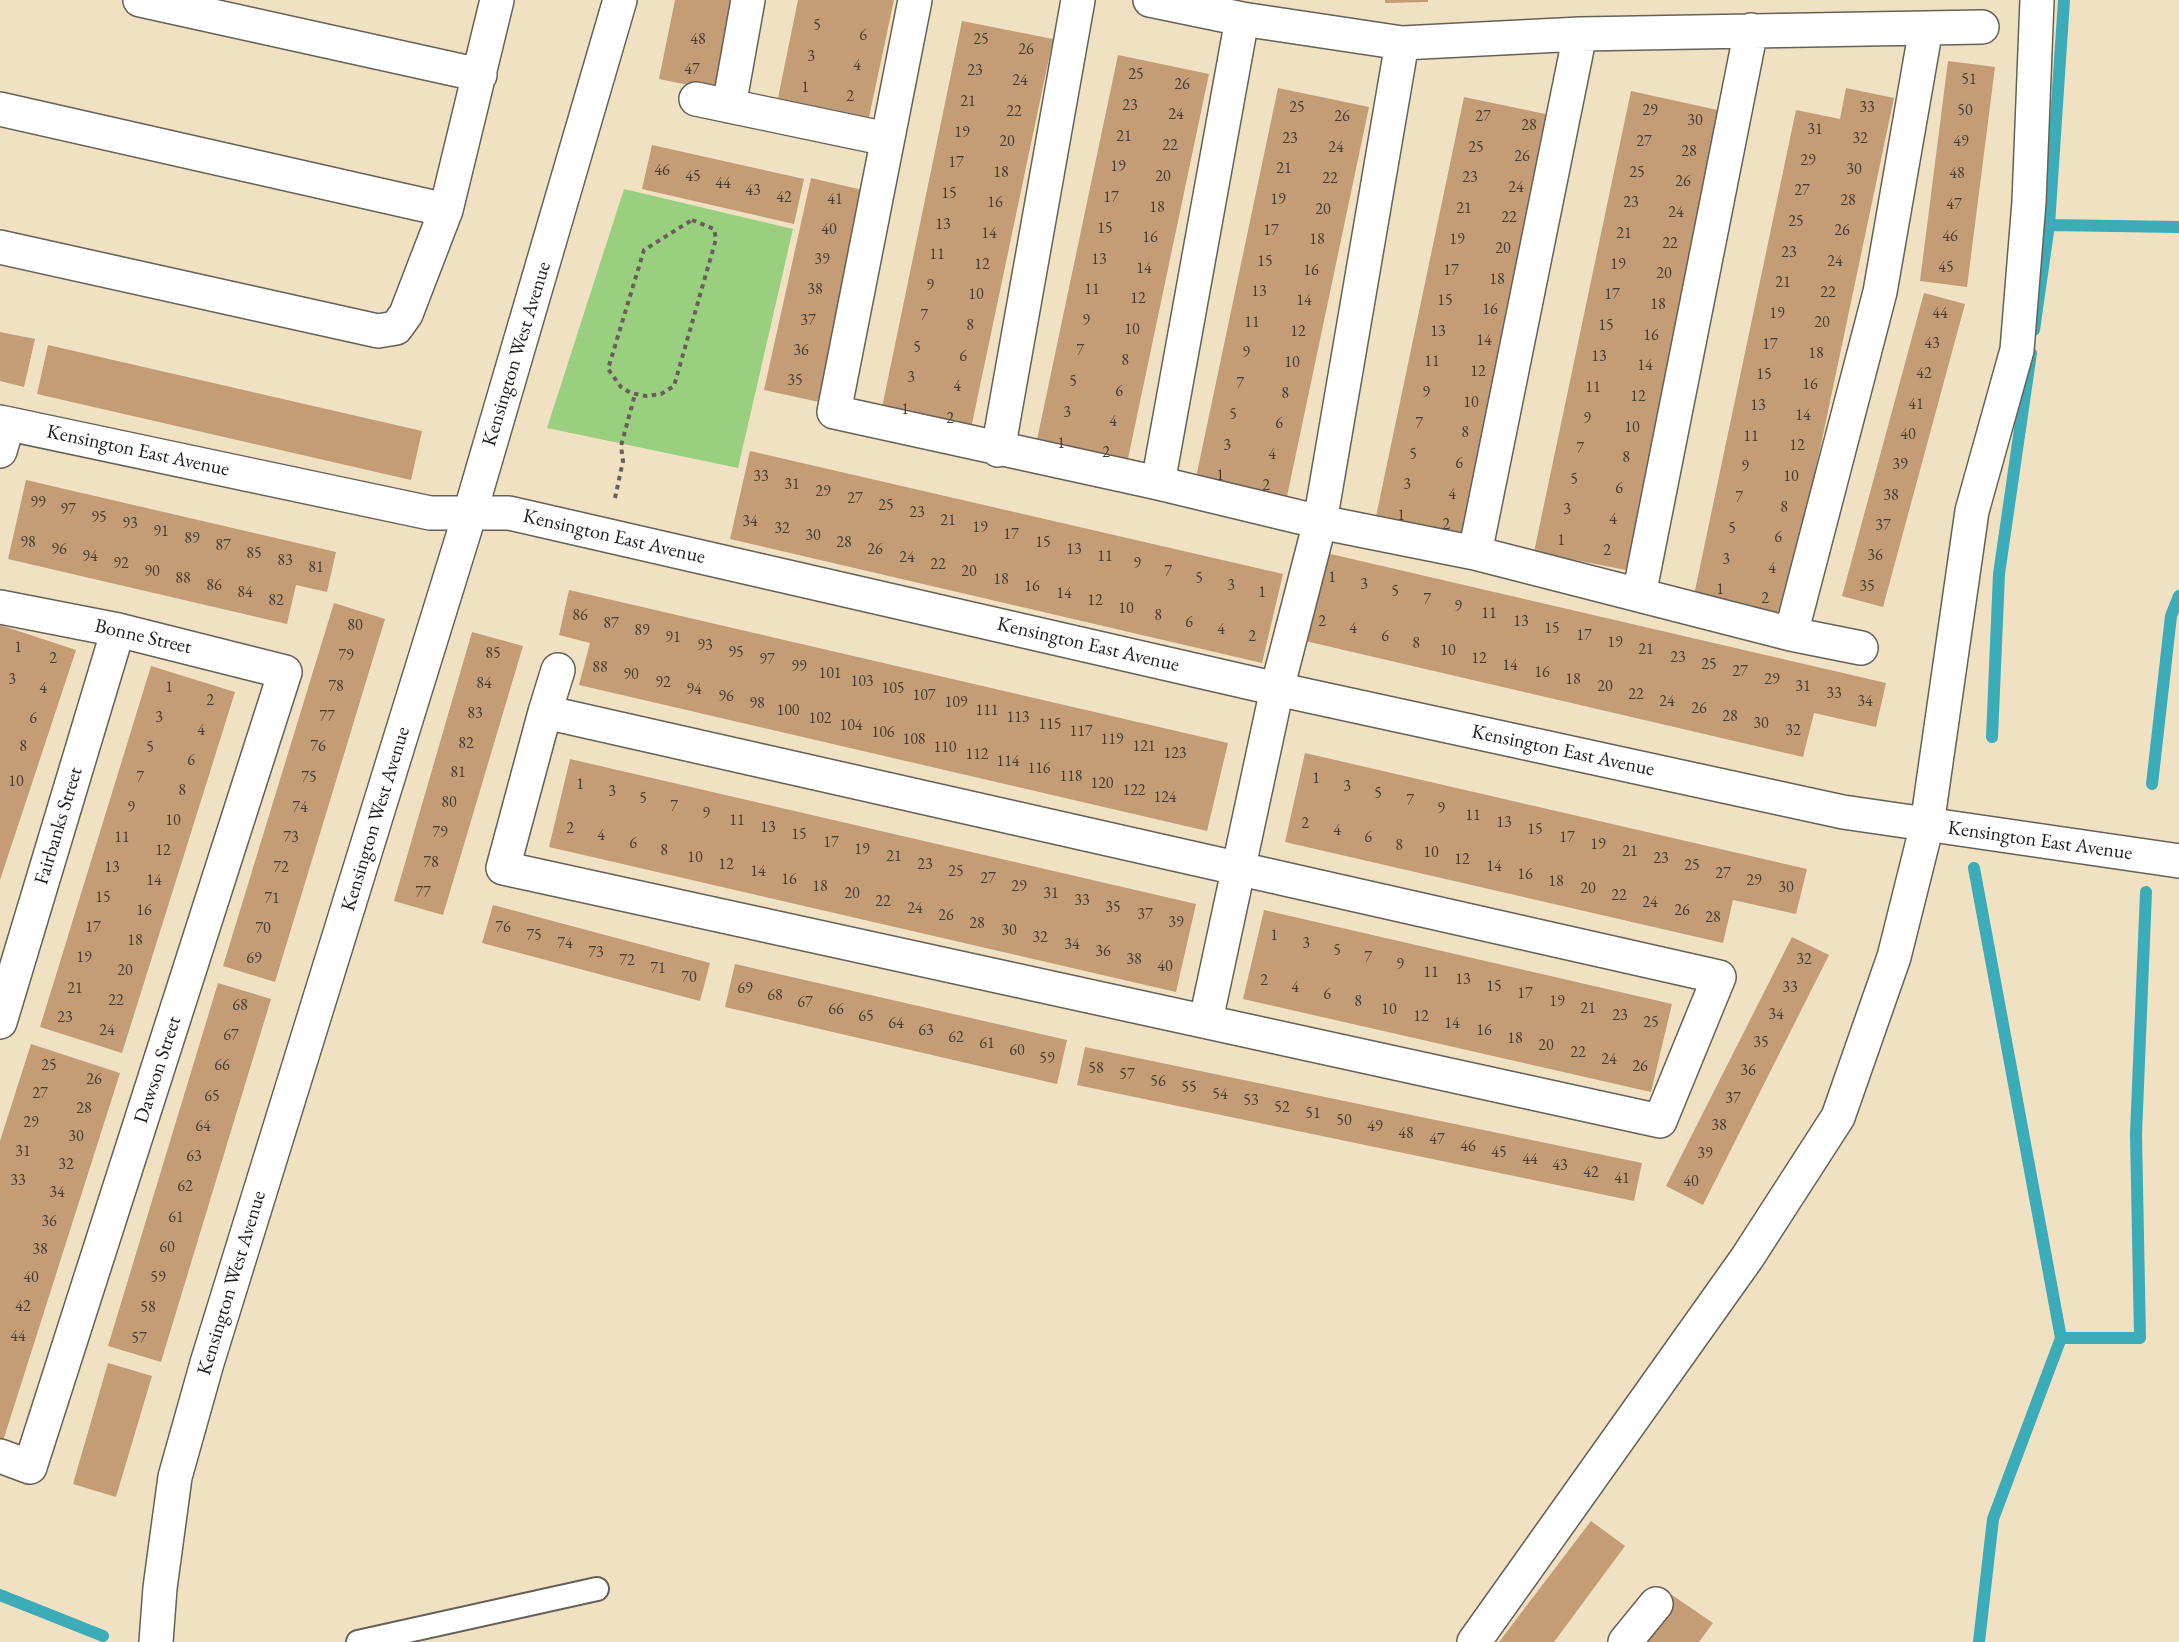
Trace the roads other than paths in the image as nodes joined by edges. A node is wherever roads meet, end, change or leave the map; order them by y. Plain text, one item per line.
1 (140, 0) edge
2 (497, 0) edge
3 (620, 0) edge
4 (748, 0) edge
5 (915, 0) edge
6 (1078, 0) edge
7 (1150, 0) edge
8 (2037, 0) edge
9 (1242, 19) junction
10 (1982, 27) dead end
11 (1926, 28) junction
12 (1752, 30) junction
13 (1580, 34) junction
14 (1401, 43) junction
15 (480, 75) junction
16 (696, 99) dead end
17 (729, 106) junction
18 (0, 109) edge
19 (887, 139) junction
20 (446, 210) junction
21 (0, 247) edge
22 (3, 432) edge
23 (998, 450) junction
24 (1158, 483) junction
25 (470, 513) junction
26 (1320, 522) junction
27 (1475, 553) junction
28 (1639, 595) junction
29 (0, 607) edge
30 (118, 630) junction
31 (1791, 634) junction
32 (1861, 648) dead end
33 (558, 670) dead end
34 (285, 672) joint
35 (1277, 689) junction
36 (545, 712) junction
37 (1927, 825) junction
38 (2179, 861) edge
39 (1237, 869) junction
40 (1206, 1020) junction
41 (0, 1022) edge
42 (15, 1462) edge
43 (597, 1588) dead end
44 (1656, 1604) dead end
45 (156, 1642) edge
46 (358, 1642) edge
47 (1474, 1642) edge
48 (1625, 1642) edge

1 - 15 street
2 - 15 street
3 - 25 street, Kensington West Avenue
4 - 17 street
5 - 19 street
6 - 23 street
7 - 9 street
8 - 37 street
9 - 14 street
9 - 24 street
10 - 11 street
11 - 12 street
11 - 31 street
12 - 13 street
12 - 28 street
13 - 14 street
13 - 27 street
14 - 26 street
15 - 20 street
16 - 17 street
17 - 19 street
18 - 20 street
19 - 23 street
20 - 21 street
22 - 25 street, Kensington East Avenue
23 - 24 street
24 - 26 street
25 - 35 street, Kensington East Avenue
25 - 45 street, Kensington West Avenue
26 - 27 street
26 - 35 street
27 - 28 street
28 - 31 street
29 - 30 street, Bonne Street
30 - 34 street, Bonne Street
30 - 41 street, Fairbanks Street
31 - 32 street
33 - 36 street
34 - 42 street, Dawson Street
35 - 37 street, Kensington East Avenue
35 - 39 street
36 - 39 street
36 - 40 street
37 - 38 street, Kensington East Avenue
37 - 47 street
39 - 40 street
39 - 40 street
43 - 46 lane
44 - 48 street

